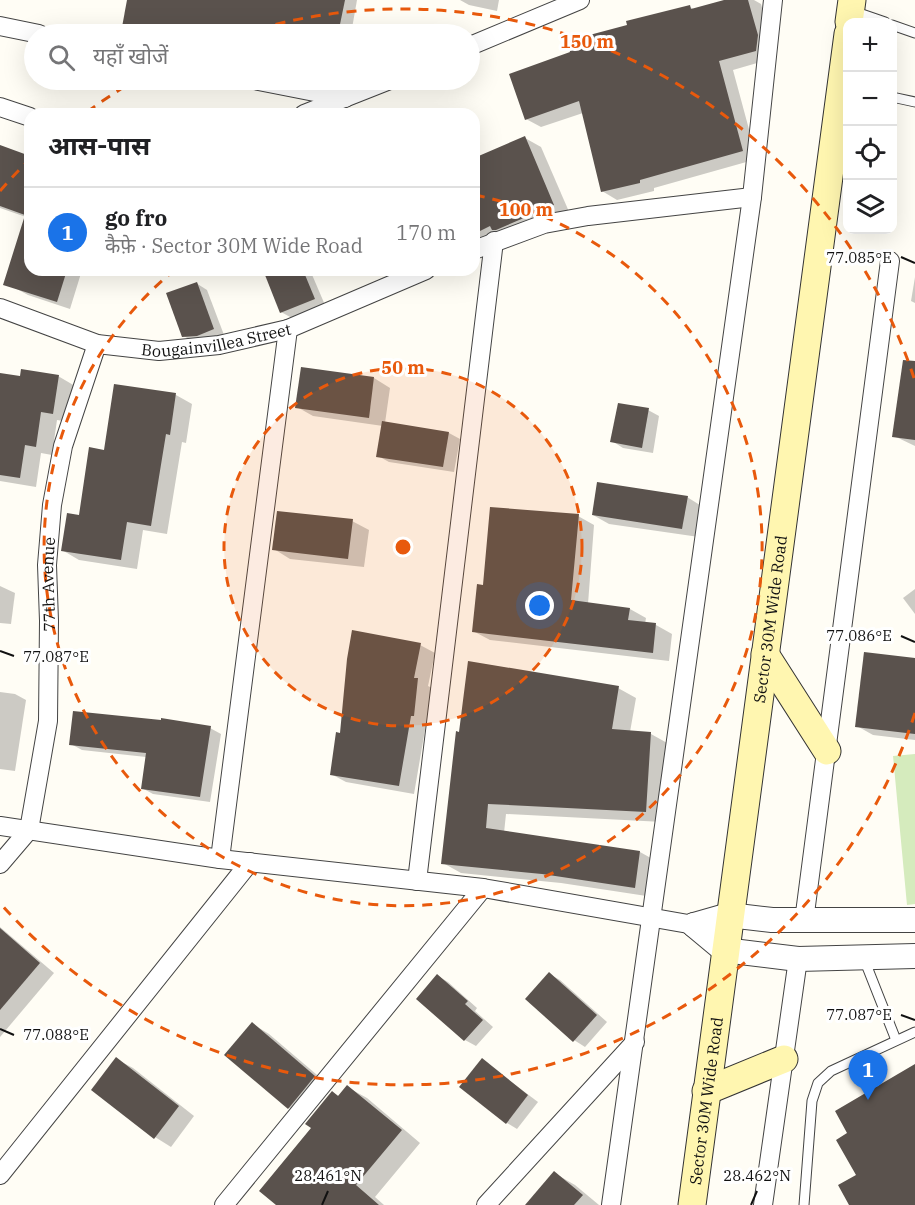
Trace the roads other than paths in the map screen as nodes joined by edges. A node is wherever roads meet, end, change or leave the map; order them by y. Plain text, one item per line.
1 (580, 0) edge
2 (773, 0) edge
3 (850, 17) edge
4 (0, 26) edge
5 (897, 27) edge
6 (24, 31) edge
7 (915, 33) edge
8 (480, 42) edge
9 (845, 72) edge
10 (305, 90) edge
11 (365, 90) edge
12 (843, 93) edge
13 (345, 98) junction
14 (897, 98) edge
15 (915, 102) edge
16 (0, 106) edge
17 (319, 108) edge
18 (24, 115) edge
19 (752, 197) junction
20 (494, 241) junction
21 (480, 247) edge
22 (890, 261) dead end
23 (412, 276) edge
24 (0, 308) edge
25 (288, 329) junction
26 (97, 344) junction
27 (765, 654) junction
28 (827, 751) junction
29 (0, 826) edge
30 (29, 830) junction
31 (220, 859) junction
32 (250, 862) junction
33 (0, 864) edge
34 (417, 881) junction
35 (483, 888) junction
36 (729, 915) junction
37 (651, 917) junction
38 (915, 920) edge
39 (804, 921) junction
40 (694, 925) junction
41 (724, 950) junction
42 (915, 956) edge
43 (863, 957) junction
44 (798, 959) junction
45 (915, 1032) edge
46 (896, 1040) junction
47 (635, 1042) junction
48 (784, 1059) junction
49 (706, 1091) junction
50 (0, 1175) edge
51 (226, 1204) edge
52 (486, 1205) edge
53 (611, 1205) edge
54 (692, 1205) edge
55 (763, 1205) edge
56 (804, 1205) edge

1 - 8 street
2 - 19 street
3 - 9 main road, Sector 30M Wide Road
4 - 6 street
5 - 7 lane
10 - 13 street
11 - 13 street
12 - 27 main road, Sector 30M Wide Road
13 - 17 street
14 - 15 lane
16 - 18 street
19 - 20 street
19 - 37 street
20 - 21 street
20 - 34 street
22 - 28 street
23 - 25 street, Bougainvillea Street
24 - 26 street, Bougainvillea Street
25 - 26 street, Bougainvillea Street
25 - 31 street
26 - 30 street, 77th Avenue
27 - 28 main road
27 - 36 main road, Sector 30M Wide Road
28 - 39 street
29 - 30 street
30 - 31 street
30 - 33 street
31 - 32 street
32 - 34 street
32 - 50 street
34 - 35 street
35 - 37 street
35 - 51 street
36 - 39 street
36 - 40 street
36 - 41 main road, Sector 30M Wide Road
37 - 40 street
37 - 47 street
38 - 39 street
40 - 41 street
41 - 44 street
41 - 49 main road, Sector 30M Wide Road
42 - 43 street
43 - 44 street
43 - 46 lane
44 - 48 street
45 - 46 lane
46 - 56 lane
47 - 52 street
47 - 53 street
48 - 49 main road
48 - 55 street
49 - 54 main road, Sector 30M Wide Road

